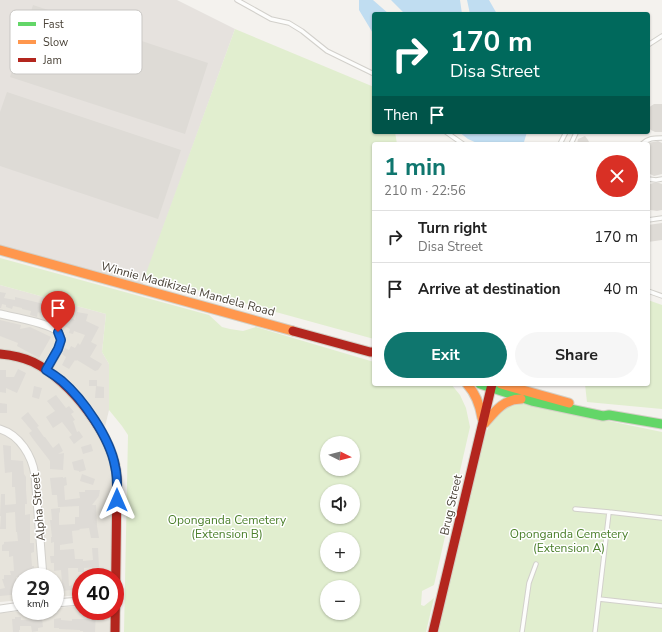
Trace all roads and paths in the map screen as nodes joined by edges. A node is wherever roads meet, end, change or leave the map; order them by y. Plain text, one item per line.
1 (237, 0) edge
2 (662, 36) edge
3 (650, 44) edge
4 (372, 73) edge
5 (449, 134) edge
6 (662, 138) edge
7 (459, 142) edge
8 (644, 142) edge
9 (650, 178) edge
10 (662, 179) edge
11 (662, 218) edge
12 (650, 220) edge
13 (0, 250) edge
14 (650, 293) edge
15 (662, 296) edge
16 (0, 314) edge
17 (372, 352) edge
18 (0, 354) edge
19 (46, 370) junction
20 (469, 386) edge
21 (492, 386) edge
22 (508, 386) edge
23 (532, 401) junction
24 (609, 415) junction
25 (662, 424) edge
26 (482, 428) junction
27 (0, 429) edge
28 (575, 509) dead end
29 (609, 512) junction
30 (662, 518) edge
31 (536, 564) dead end
32 (42, 568) edge
33 (599, 599) junction
34 (662, 606) edge
35 (12, 607) edge
36 (0, 609) edge
37 (115, 632) edge
38 (433, 632) edge
39 (522, 632) edge
40 (595, 632) edge

1 - 4 lane
2 - 3 lane
5 - 7 lane
6 - 8 lane
9 - 10 lane
11 - 12 lane
13 - 17 main road, Winnie Madikizela Mandela Road
14 - 15 lane
16 - 19 street
18 - 19 main road
19 - 37 main road
20 - 26 main road
21 - 23 main road
21 - 26 main road, Brug Street
22 - 24 main road
23 - 24 main road
23 - 26 main road
24 - 25 main road
26 - 38 main road, Brug Street
27 - 32 street, Alpha Street
28 - 29 lane
29 - 30 lane
29 - 33 lane
31 - 39 lane
33 - 34 lane
33 - 40 lane
35 - 36 street

